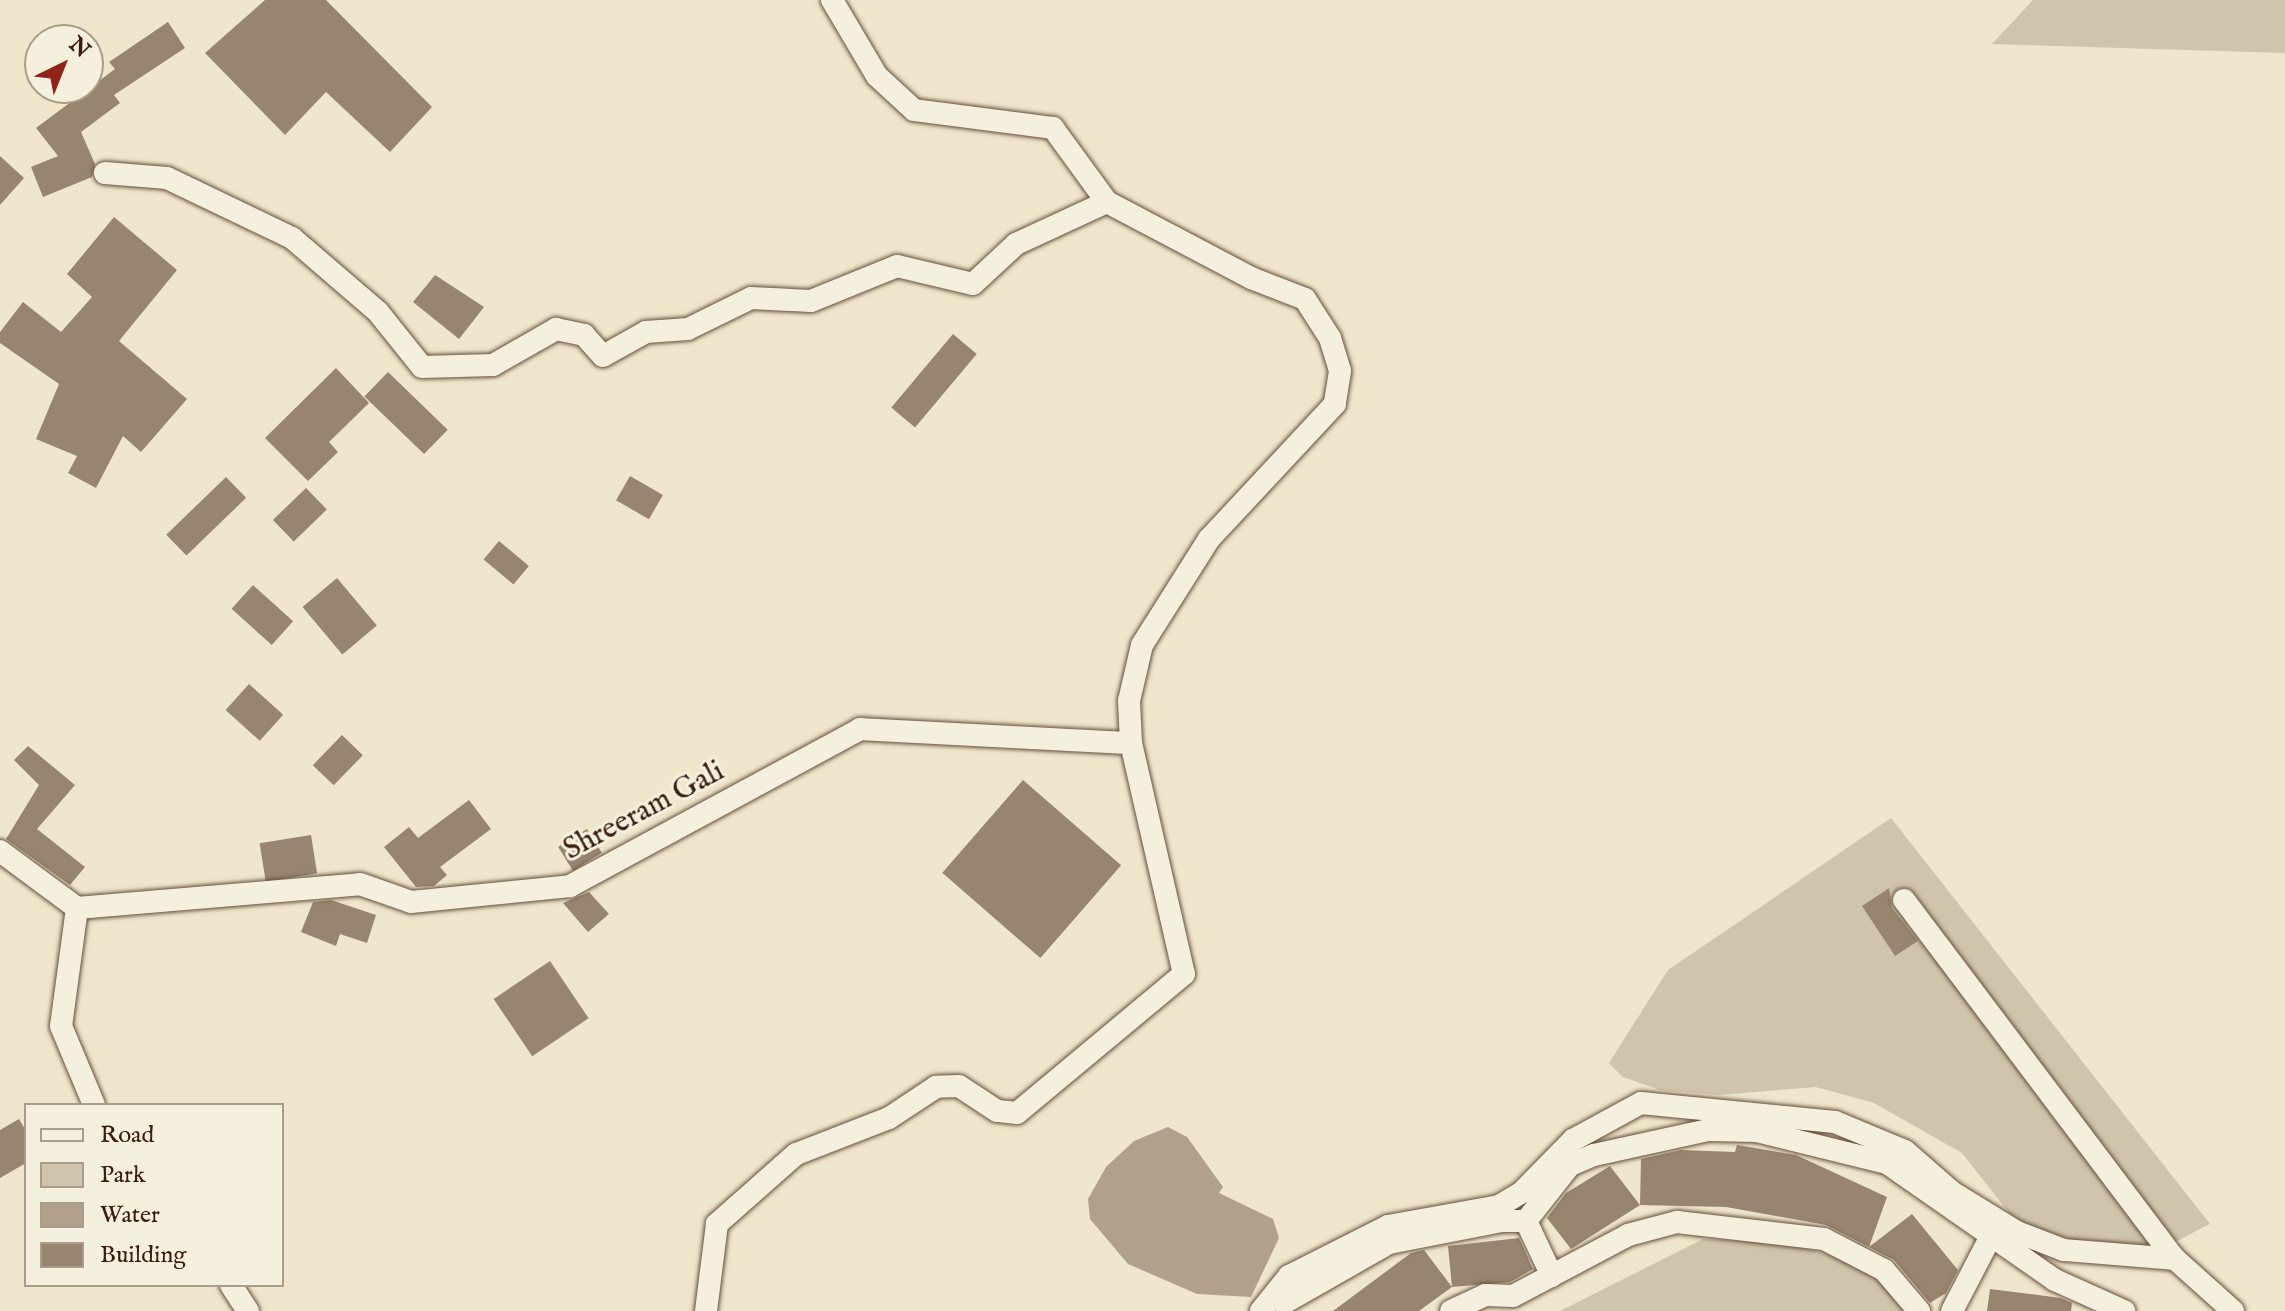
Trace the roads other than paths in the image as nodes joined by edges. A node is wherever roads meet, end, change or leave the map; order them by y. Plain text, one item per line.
1 (832, 0) edge
2 (105, 173) dead end
3 (1107, 202) junction
4 (1131, 743) junction
5 (0, 851) edge
6 (1904, 900) dead end
7 (77, 908) junction
8 (93, 1103) edge
9 (1526, 1221) junction
10 (1992, 1234) junction
11 (2175, 1259) junction
12 (1552, 1276) junction
13 (232, 1287) edge
14 (1284, 1303) dead end
15 (1489, 1303) edge
16 (248, 1311) edge
17 (706, 1311) edge
18 (1261, 1311) edge
19 (1451, 1311) edge
20 (1919, 1311) edge
21 (1952, 1311) edge
22 (2124, 1311) edge
23 (2233, 1311) edge

1 - 3 street
2 - 3 street
3 - 4 street
4 - 7 street, Shreeram Gali
4 - 17 street
5 - 7 street
6 - 11 street
7 - 8 street
9 - 10 street
9 - 12 street
9 - 14 street
10 - 21 street
10 - 22 street
11 - 18 street
11 - 23 street
12 - 15 street
12 - 20 street
13 - 16 street
15 - 19 street

